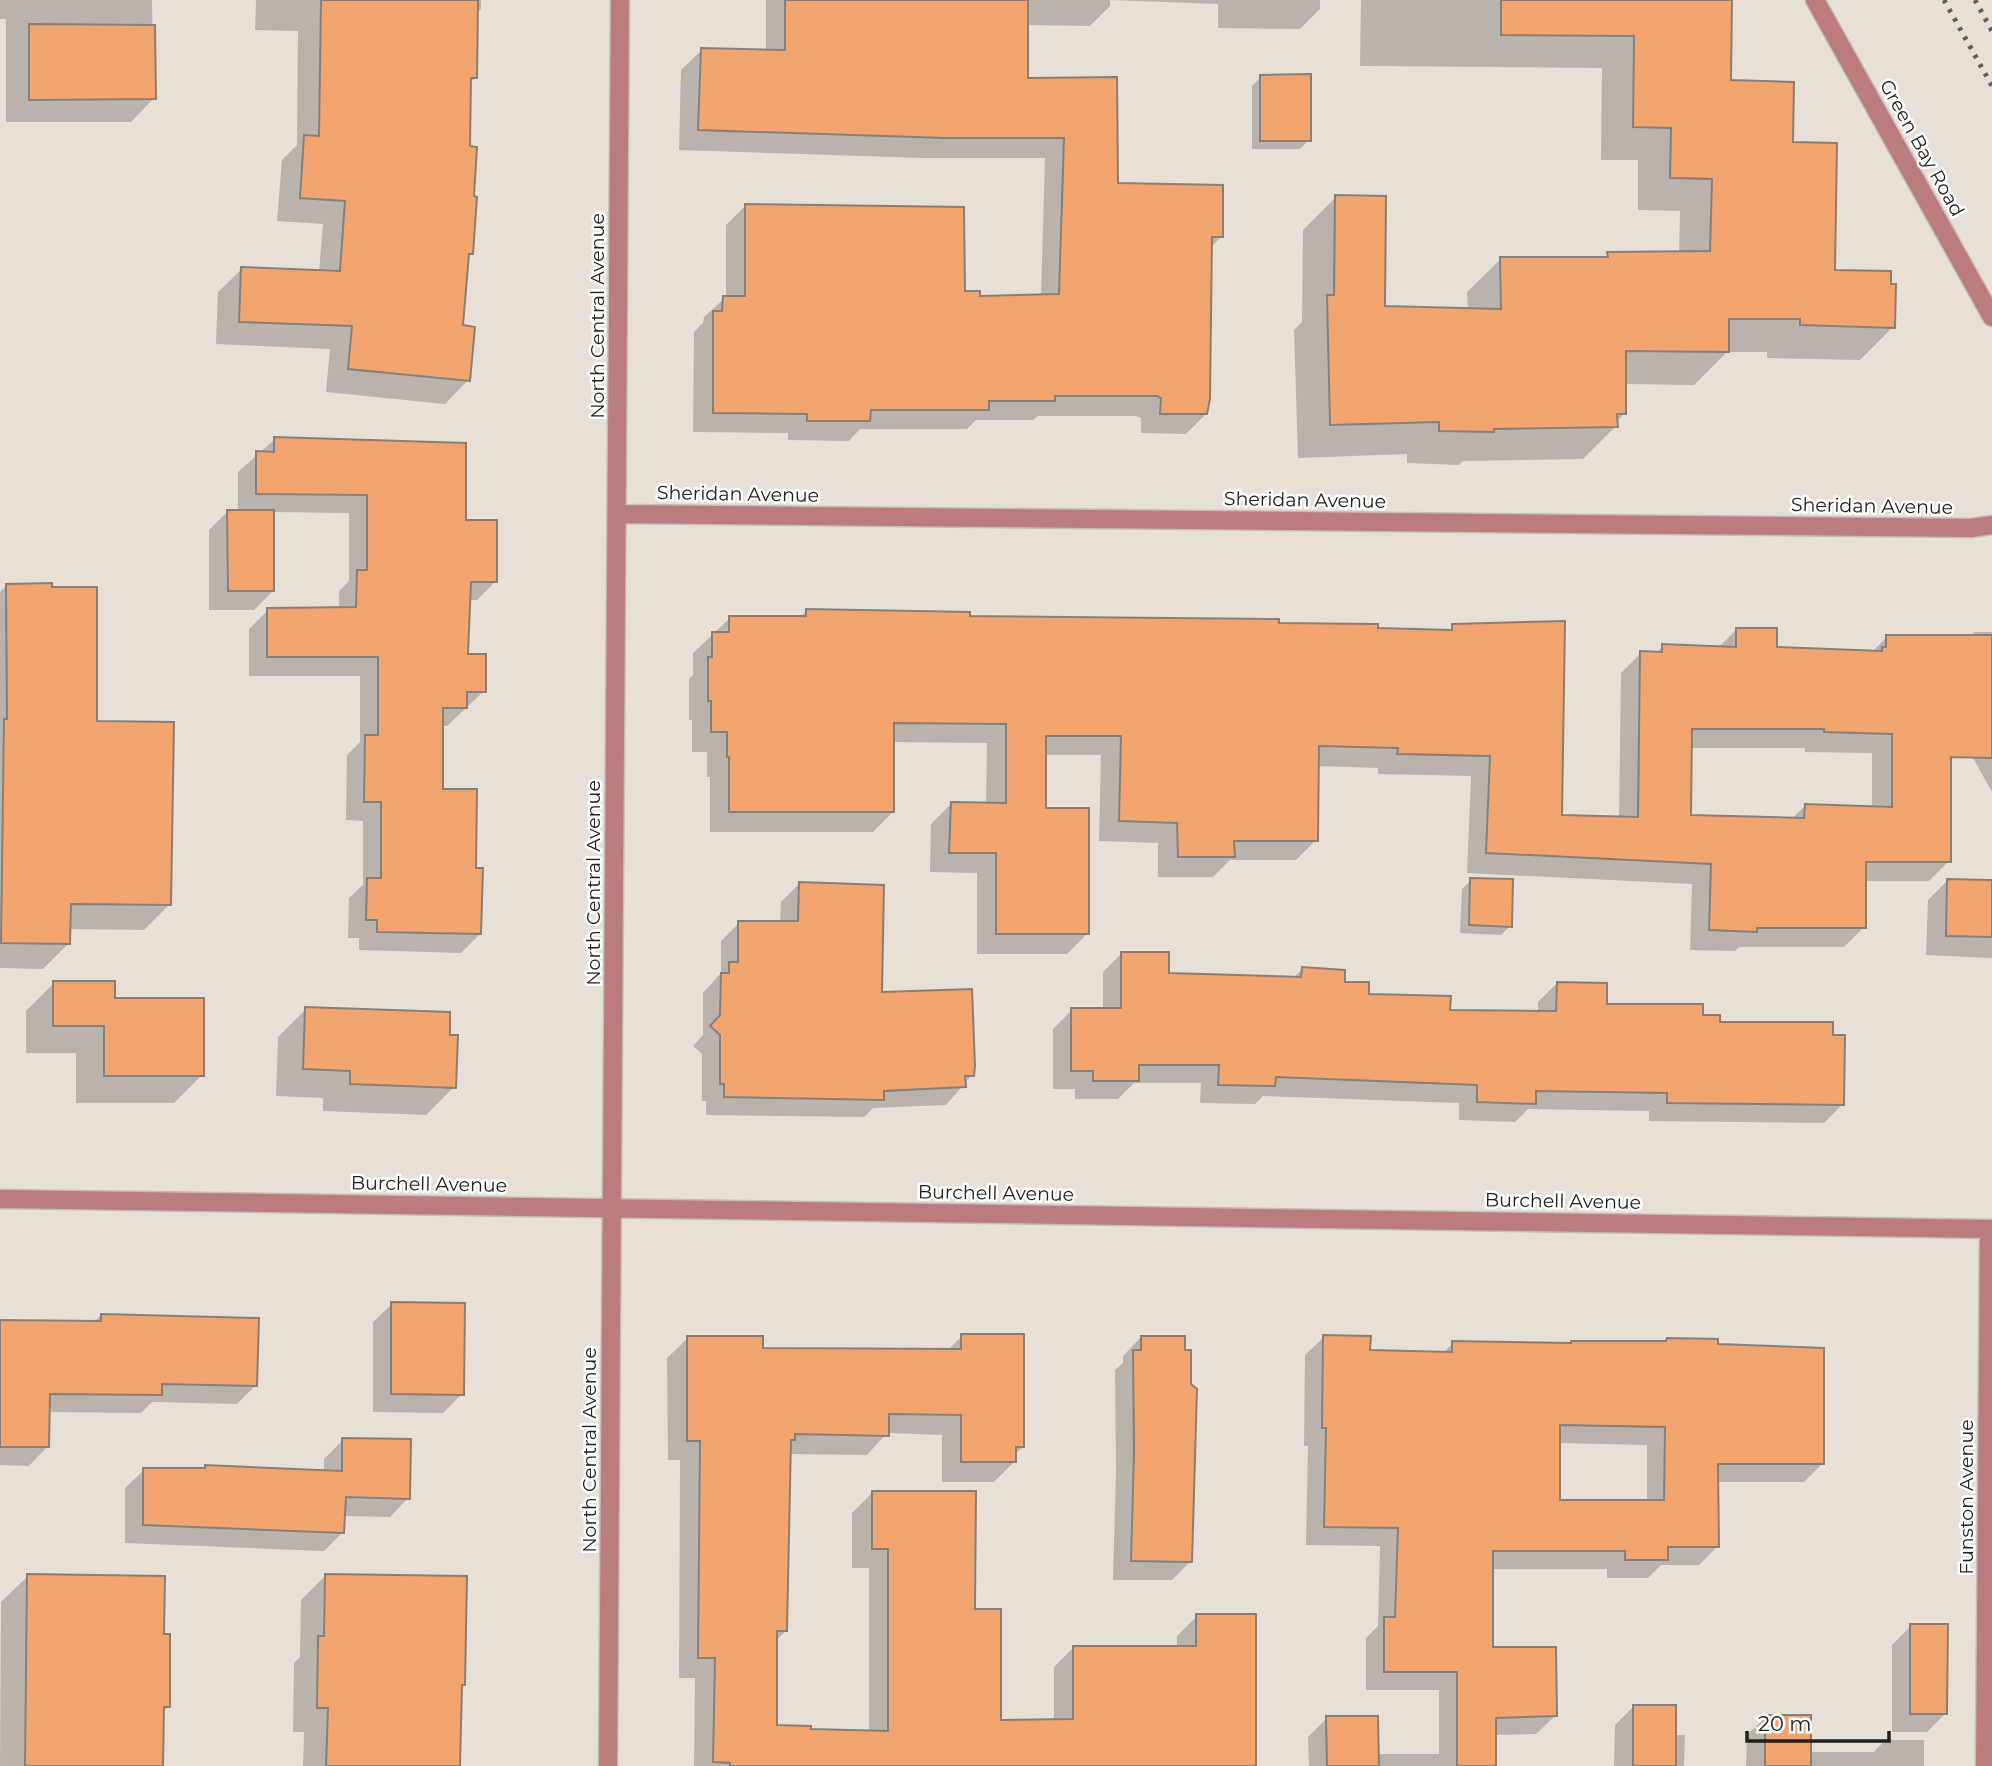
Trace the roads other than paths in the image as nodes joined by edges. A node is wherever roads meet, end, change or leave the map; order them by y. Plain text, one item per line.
1 (620, 0) edge
2 (1815, 0) edge
3 (1992, 317) edge
4 (617, 513) junction
5 (1992, 525) edge
6 (0, 1199) edge
7 (612, 1208) junction
8 (1991, 1229) edge
9 (608, 1766) edge
10 (1985, 1766) edge

1 - 4 street, North Central Avenue
2 - 3 street, Green Bay Road
4 - 5 street, Sheridan Avenue
4 - 7 street, North Central Avenue
6 - 7 street, Burchell Avenue
7 - 8 street, Burchell Avenue
7 - 9 street, North Central Avenue
8 - 10 street, Funston Avenue

